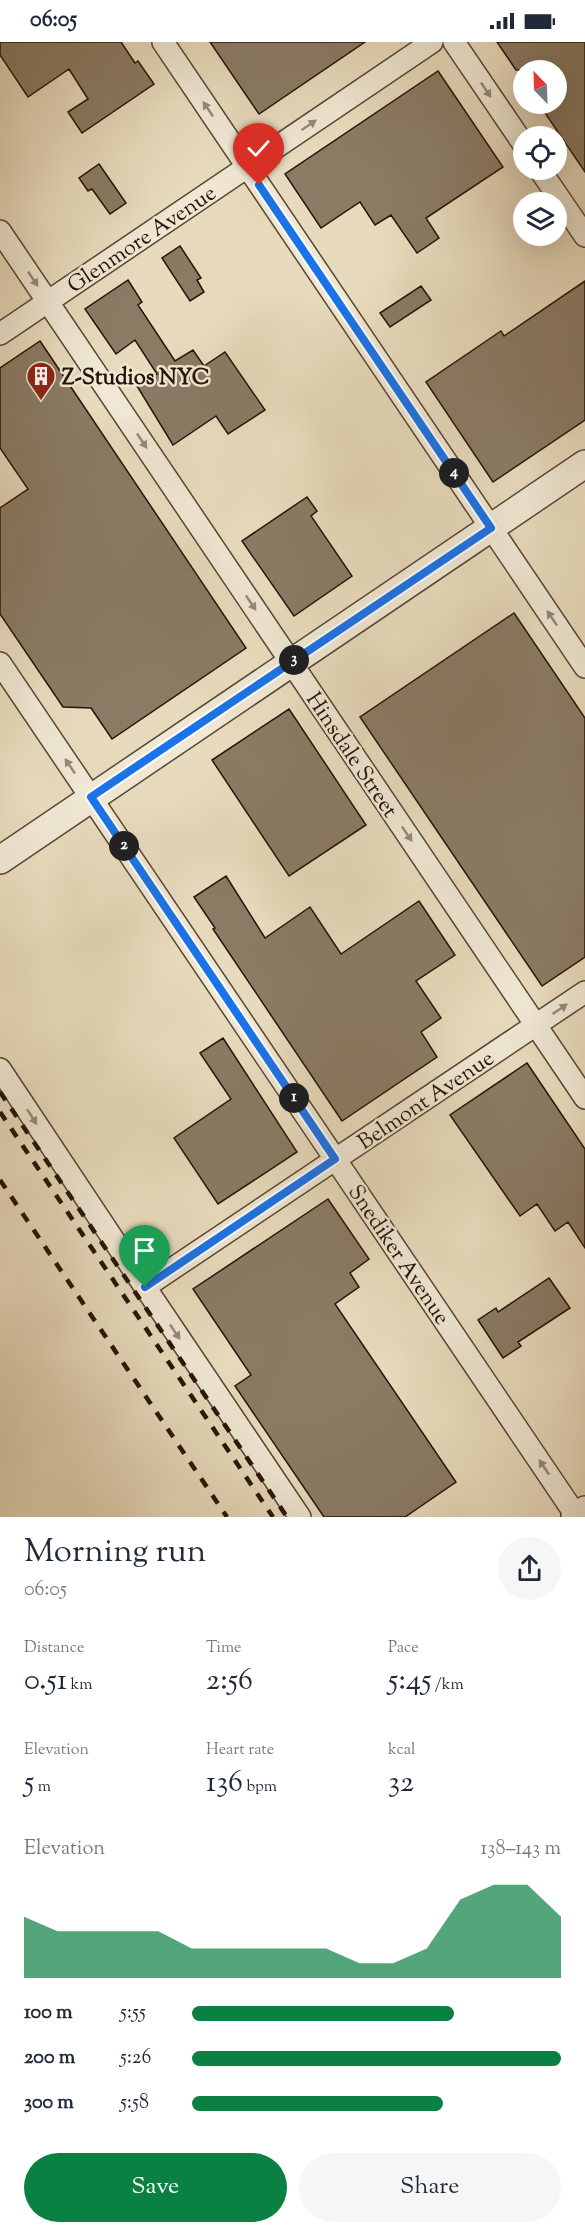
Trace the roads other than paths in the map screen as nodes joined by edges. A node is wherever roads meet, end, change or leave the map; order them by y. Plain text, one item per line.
1 (163, 42) edge
2 (432, 42) edge
3 (454, 42) edge
4 (513, 129) edge
5 (247, 167) junction
6 (547, 180) edge
7 (0, 231) edge
8 (585, 236) edge
9 (48, 302) junction
10 (0, 334) edge
11 (585, 464) edge
12 (491, 528) junction
13 (291, 662) junction
14 (0, 663) edge
15 (585, 667) edge
16 (91, 797) junction
17 (0, 860) edge
18 (585, 992) edge
19 (536, 1025) junction
20 (0, 1069) edge
21 (585, 1098) edge
22 (335, 1159) junction
23 (145, 1287) junction
24 (578, 1515) edge
25 (300, 1517) edge

5 -> 1 street
5 -> 2 street, Glenmore Avenue
3 -> 4 street
5 - 9 street, Glenmore Avenue
5 - 12 street
6 - 8 street
7 -> 9 street, Hinsdale Street
9 - 10 street, Glenmore Avenue
9 -> 13 street, Hinsdale Street
11 - 12 street
12 - 13 street
15 -> 12 street
13 - 16 street
13 -> 19 street, Hinsdale Street
16 -> 14 street, Snediker Avenue
16 - 17 street
16 - 22 street, Snediker Avenue
19 -> 18 street, Belmont Avenue
19 - 21 street, Hinsdale Street
19 - 22 street, Belmont Avenue
20 -> 23 street
22 - 23 street, Belmont Avenue
24 -> 22 street, Snediker Avenue
23 -> 25 street

